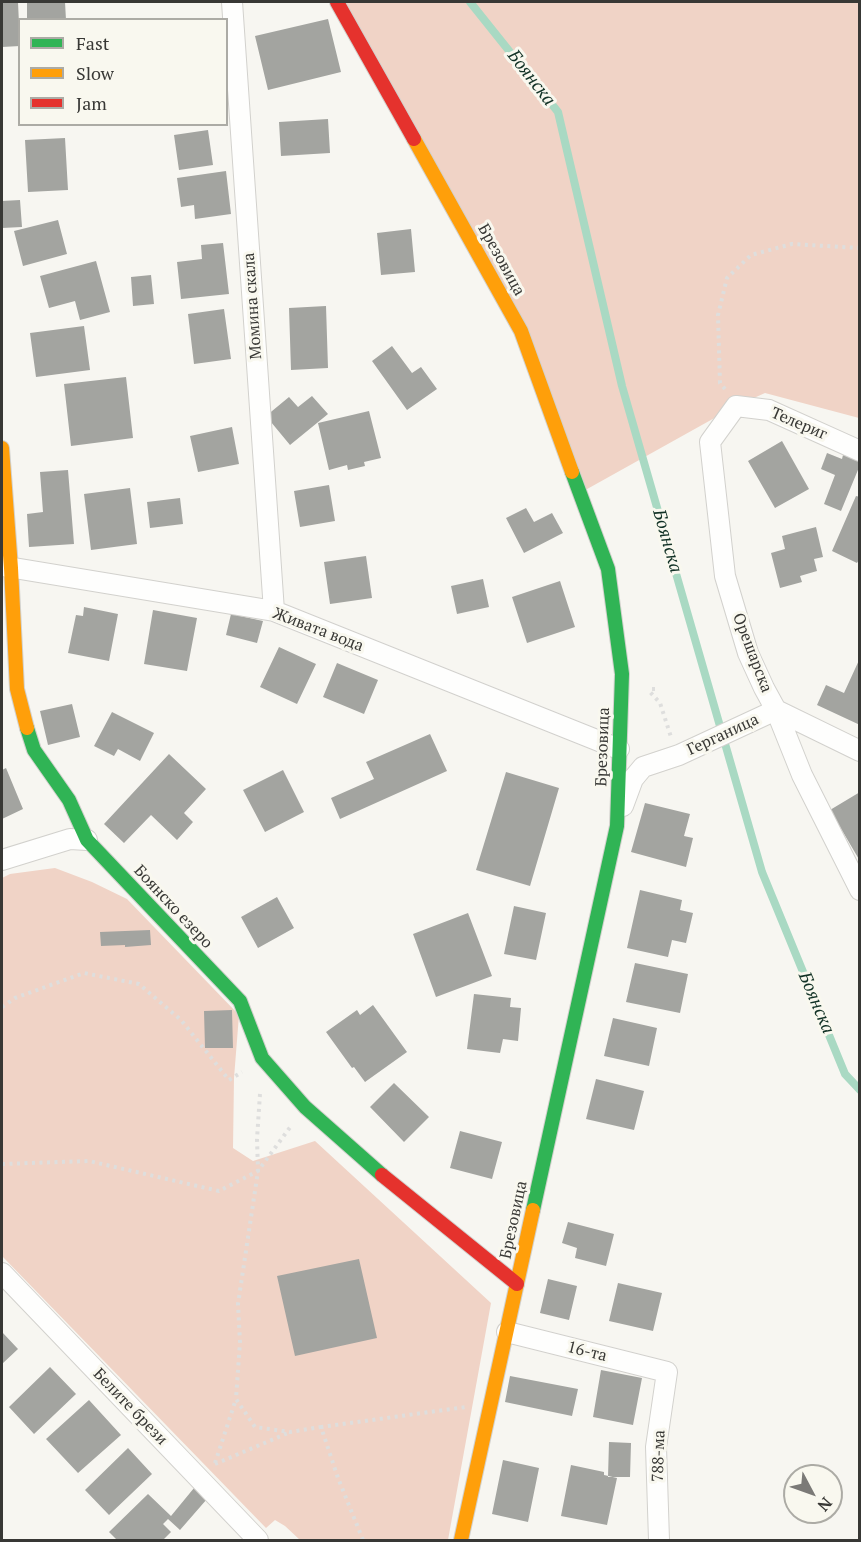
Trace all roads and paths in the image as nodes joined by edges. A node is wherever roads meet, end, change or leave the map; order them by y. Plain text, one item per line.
1 (232, 2) edge
2 (337, 2) edge
3 (860, 248) edge
4 (736, 406) junction
5 (2, 448) edge
6 (860, 451) edge
7 (6, 567) edge
8 (274, 611) junction
9 (655, 689) dead end
10 (776, 710) junction
11 (619, 749) junction
12 (860, 751) edge
13 (678, 755) junction
14 (617, 826) junction
15 (87, 840) junction
16 (2, 860) edge
17 (860, 890) edge
18 (2, 1007) edge
19 (262, 1058) junction
20 (305, 1107) junction
21 (2, 1164) edge
22 (258, 1171) junction
23 (2, 1273) edge
24 (517, 1284) junction
25 (507, 1332) junction
26 (667, 1372) joint
27 (236, 1399) junction
28 (467, 1407) dead end
29 (321, 1427) junction
30 (290, 1432) junction
31 (258, 1540) edge
32 (363, 1540) edge
33 (461, 1540) edge
34 (659, 1540) edge

1 - 8 street, Момина скала
2 - 11 street, Брезовица
3 - 4 path
4 - 6 street, Телериг
4 - 10 street, Орешарска
5 - 7 street, Боянско езеро
7 - 8 street, Живата вода
7 - 15 street, Боянско езеро
8 - 11 street, Живата вода
9 - 13 path
10 - 12 street, Герганица
10 - 13 street, Герганица
10 - 17 street, Орешарска
11 - 14 street, Брезовица
13 - 14 street, Герганица
14 - 24 street, Брезовица
15 - 16 street
15 - 19 street, Боянско езеро
18 - 19 path
19 - 20 street, Боянско езеро
19 - 22 path
20 - 22 path
20 - 24 street, Боянско езеро
21 - 22 path
22 - 27 path
23 - 31 street, Белите брези
24 - 25 street, Брезовица
25 - 26 street, 16-та
25 - 33 street, Брезовица
26 - 34 street, 788-ма
27 - 30 path
27 - 30 path
28 - 29 path
29 - 30 path
29 - 32 path

